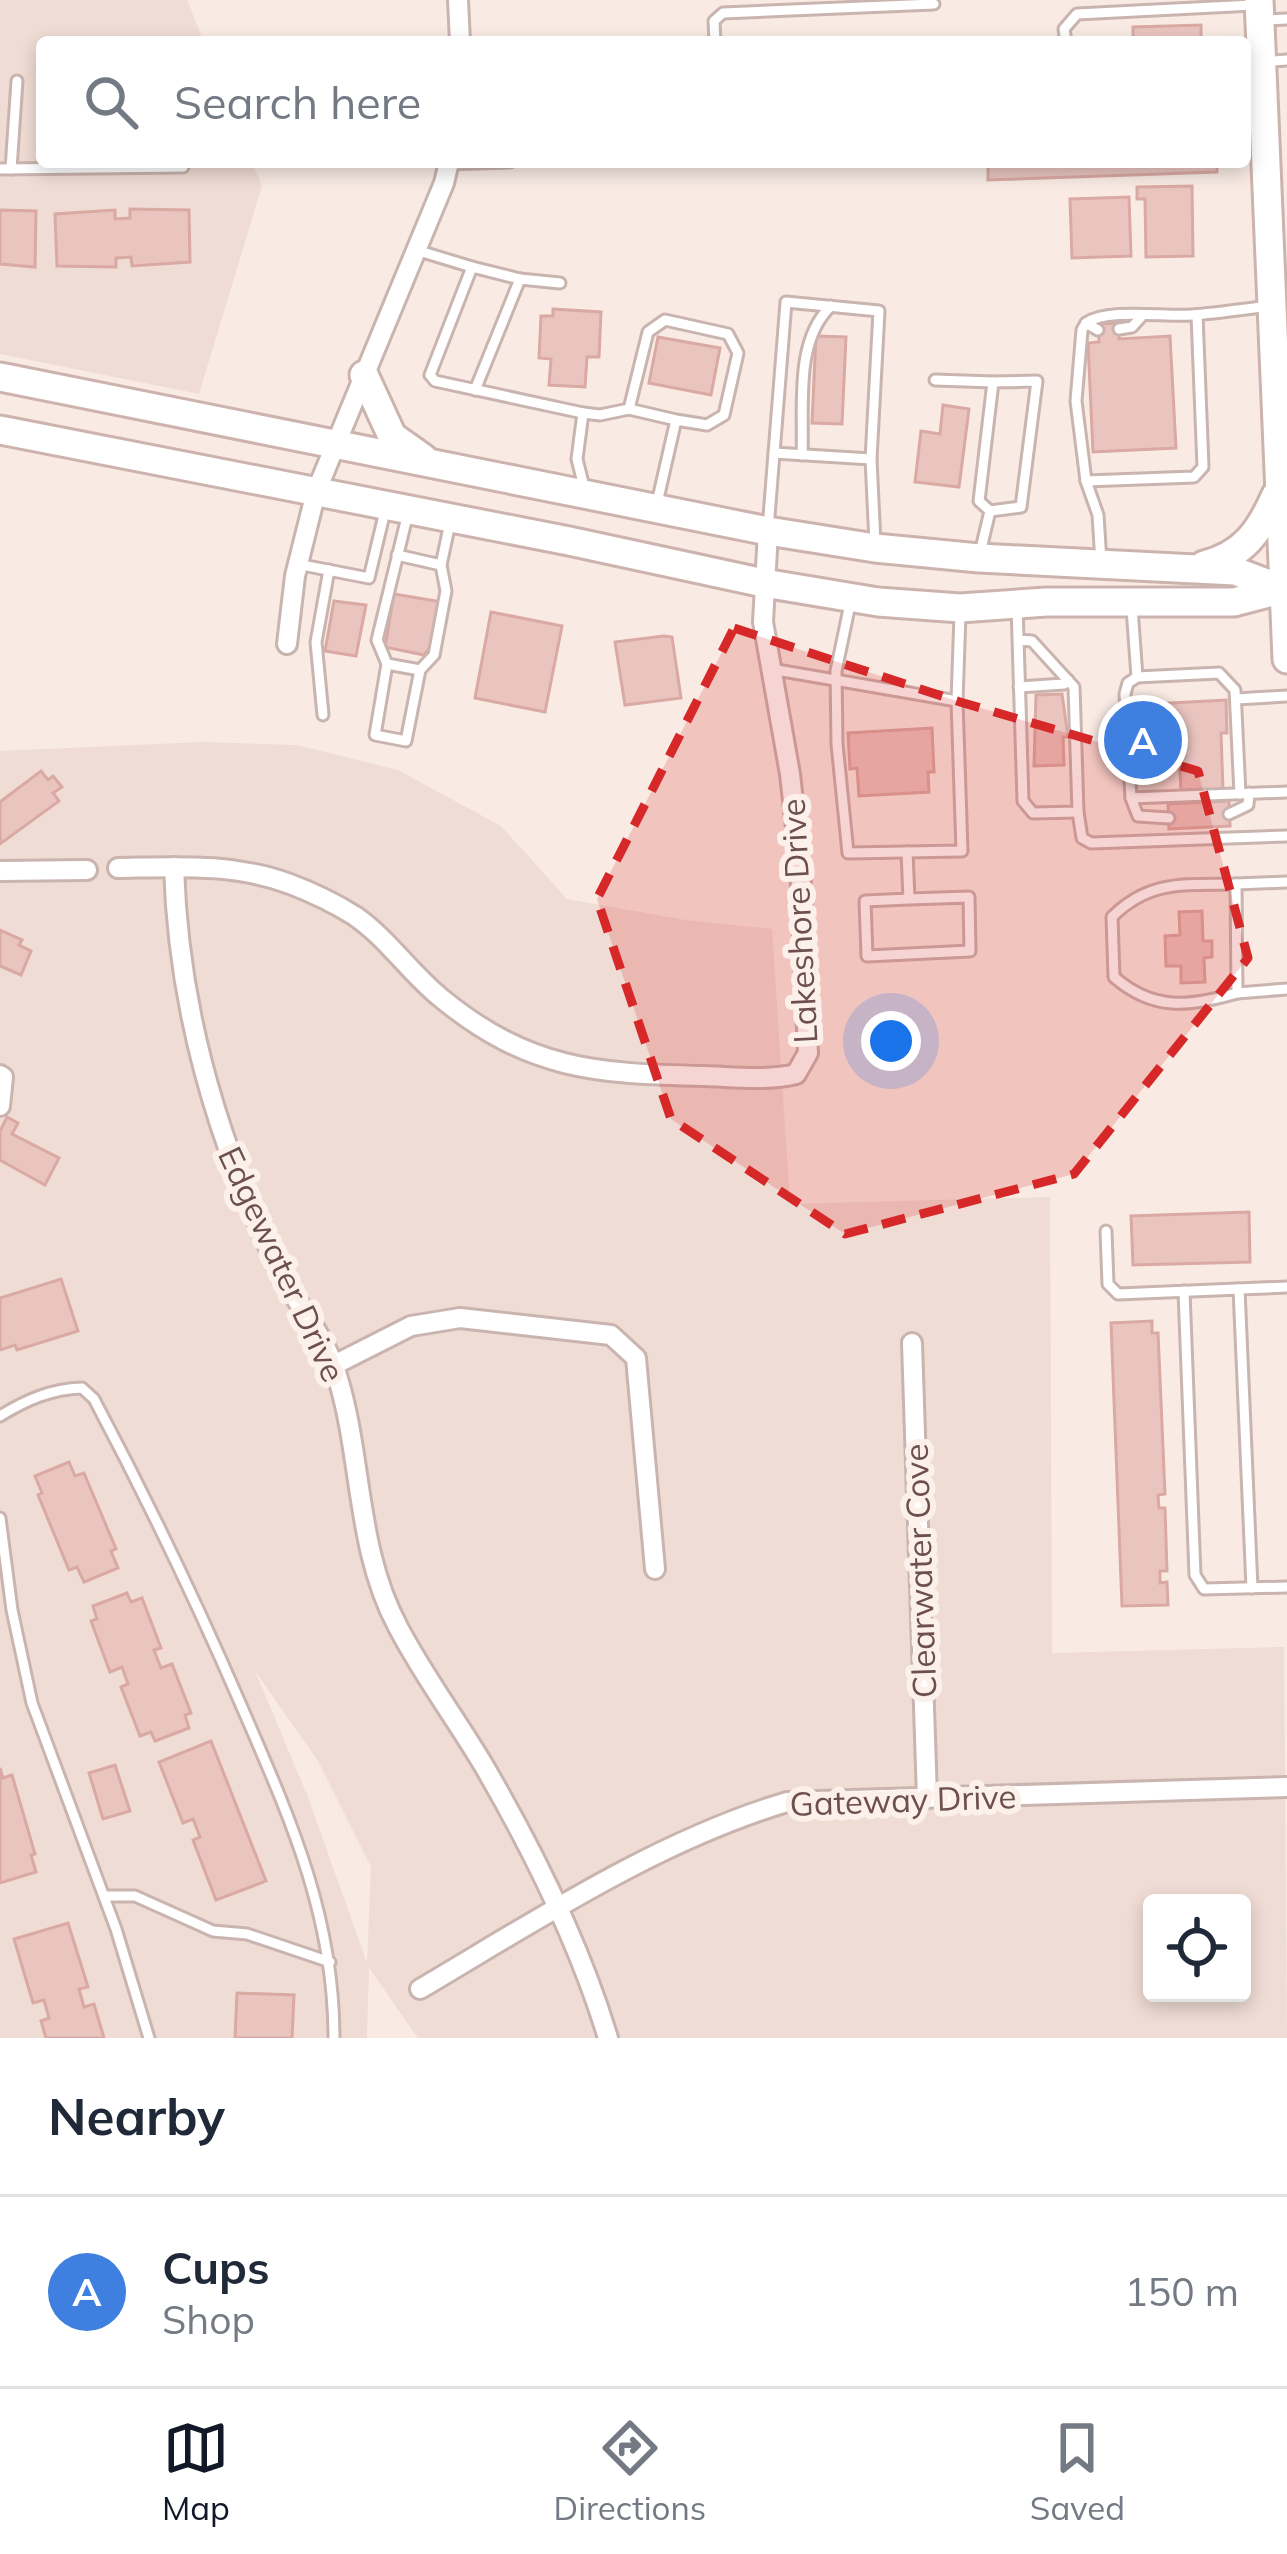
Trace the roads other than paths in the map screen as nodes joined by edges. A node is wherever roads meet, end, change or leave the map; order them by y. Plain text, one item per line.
1 (458, 0) edge
2 (934, 4) dead end
3 (1266, 11) edge
4 (460, 36) edge
5 (715, 36) edge
6 (1065, 36) edge
7 (1264, 62) edge
8 (16, 81) dead end
9 (1254, 110) edge
10 (1255, 157) edge
11 (94, 168) edge
12 (447, 168) edge
13 (5, 169) edge
14 (1277, 234) edge
15 (416, 250) junction
16 (472, 267) junction
17 (520, 278) junction
18 (560, 283) dead end
19 (830, 306) junction
20 (1270, 306) junction
21 (1197, 315) junction
22 (1142, 317) junction
23 (1086, 323) junction
24 (1119, 328) dead end
25 (1098, 329) dead end
26 (1279, 351) edge
27 (364, 375) junction
28 (0, 377) edge
29 (935, 380) dead end
30 (993, 382) junction
31 (476, 390) junction
32 (629, 410) junction
33 (583, 413) junction
34 (676, 420) junction
35 (0, 430) edge
36 (335, 445) junction
37 (774, 453) junction
38 (802, 455) junction
39 (1282, 457) edge
40 (577, 459) junction
41 (871, 460) junction
42 (437, 466) junction
43 (1086, 481) junction
44 (555, 488) junction
45 (316, 492) junction
46 (586, 494) junction
47 (1283, 502) edge
48 (397, 508) junction
49 (656, 509) junction
50 (990, 511) junction
51 (451, 518) junction
52 (768, 531) junction
53 (875, 548) junction
54 (397, 555) junction
55 (979, 558) junction
56 (298, 564) junction
57 (1101, 564) junction
58 (441, 565) junction
59 (329, 570) junction
60 (1189, 570) junction
61 (764, 583) junction
62 (1285, 589) edge
63 (851, 598) junction
64 (1132, 602) junction
65 (1017, 604) junction
66 (960, 608) junction
67 (1018, 640) junction
68 (316, 642) junction
69 (287, 644) joint
70 (1287, 659) edge
71 (388, 664) junction
72 (771, 669) junction
73 (420, 670) junction
74 (1137, 677) junction
75 (836, 680) junction
76 (1068, 680) junction
77 (1018, 687) junction
78 (1287, 696) edge
79 (1235, 699) junction
80 (957, 701) junction
81 (323, 715) dead end
82 (1238, 753) junction
83 (1222, 754) dead end
84 (1179, 755) dead end
85 (1129, 757) junction
86 (1287, 792) edge
87 (1245, 793) junction
88 (1131, 798) junction
89 (1078, 812) junction
90 (1229, 814) dead end
91 (1169, 818) dead end
92 (1287, 836) edge
93 (907, 852) junction
94 (173, 867) junction
95 (118, 868) dead end
96 (87, 870) dead end
97 (0, 871) edge
98 (1287, 882) edge
99 (1236, 884) junction
100 (909, 898) junction
101 (1287, 989) edge
102 (1237, 993) junction
103 (0, 1075) edge
104 (0, 1106) edge
105 (1106, 1231) dead end
106 (1287, 1287) edge
107 (1239, 1289) junction
108 (1184, 1291) junction
109 (912, 1343) dead end
110 (334, 1365) junction
111 (0, 1416) edge
112 (0, 1518) edge
113 (655, 1569) dead end
114 (1287, 1587) edge
115 (1252, 1588) junction
116 (1287, 1786) edge
117 (928, 1798) junction
118 (104, 1896) junction
119 (560, 1907) junction
120 (330, 1962) junction
121 (420, 1989) dead end
122 (149, 2038) edge
123 (334, 2038) edge
124 (608, 2038) edge

1 - 4 street
2 - 5 lane
3 - 6 lane
3 - 7 main road
7 - 9 main road
8 - 13 lane
9 - 10 main road
10 - 14 main road
11 - 13 lane
12 - 15 street
14 - 20 main road
15 - 16 lane
15 - 27 street
16 - 17 lane
16 - 31 lane
17 - 18 lane
17 - 31 lane
19 - 37 lane
19 - 38 lane
19 - 41 lane
20 - 21 lane
20 - 26 main road
21 - 22 lane
21 - 43 lane
22 - 23 lane
22 - 24 lane
23 - 25 lane
23 - 43 lane
26 - 39 main road
27 - 36 street
27 - 42 main road
28 - 36 main road
29 - 30 lane
30 - 50 lane
30 - 50 lane
31 - 33 lane
32 - 33 lane
32 - 34 lane
32 - 34 lane
33 - 40 lane
34 - 49 lane
35 - 45 main road
36 - 42 main road
36 - 45 street
37 - 38 lane
37 - 52 lane
38 - 41 lane
39 - 47 main road
40 - 44 lane
40 - 46 lane
41 - 53 lane
42 - 44 main road
43 - 57 lane
44 - 46 main road
45 - 48 main road
45 - 56 street
46 - 49 main road
47 - 60 main road
47 - 62 main road
48 - 51 main road
48 - 54 lane
48 - 59 lane
49 - 52 main road
50 - 55 lane
51 - 58 lane
51 - 61 main road
52 - 53 main road
52 - 61 street, Lakeshore Drive
53 - 55 main road
54 - 58 lane
54 - 71 lane
55 - 57 main road
56 - 59 lane
56 - 69 street
57 - 60 main road
58 - 73 lane
59 - 68 lane
60 - 62 main road
61 - 63 main road
61 - 72 street, Lakeshore Drive
62 - 64 main road
62 - 70 main road
63 - 66 main road
63 - 75 lane
64 - 65 main road
64 - 74 lane
65 - 66 main road
65 - 67 lane
66 - 80 lane
67 - 76 lane
67 - 77 lane
68 - 69 lane
68 - 81 lane
71 - 73 lane
71 - 73 lane
72 - 75 lane
72 - 94 street, Lakeshore Drive
74 - 79 lane
74 - 85 lane
75 - 80 lane
75 - 93 lane
76 - 77 lane
76 - 89 lane
77 - 89 lane
78 - 79 lane
79 - 82 lane
80 - 93 lane
82 - 83 lane
82 - 87 lane
84 - 85 lane
85 - 88 lane
86 - 87 lane
87 - 88 lane
87 - 90 lane
88 - 91 lane
89 - 92 lane
93 - 100 lane
94 - 95 street, Lakeshore Drive
94 - 110 street, Edgewater Drive
96 - 97 street
98 - 99 lane
99 - 102 lane
99 - 102 lane
100 - 100 lane
101 - 102 lane
103 - 104 street
105 - 108 lane
106 - 107 lane
107 - 108 lane
107 - 115 lane
108 - 115 lane
109 - 117 street, Clearwater Cove
110 - 113 street
110 - 119 street, Edgewater Drive
111 - 120 lane
112 - 118 lane
114 - 115 lane
116 - 117 street, Gateway Drive
117 - 119 street, Gateway Drive
118 - 120 lane
118 - 122 lane
119 - 121 street, Gateway Drive
119 - 124 street, Edgewater Drive
120 - 123 lane

